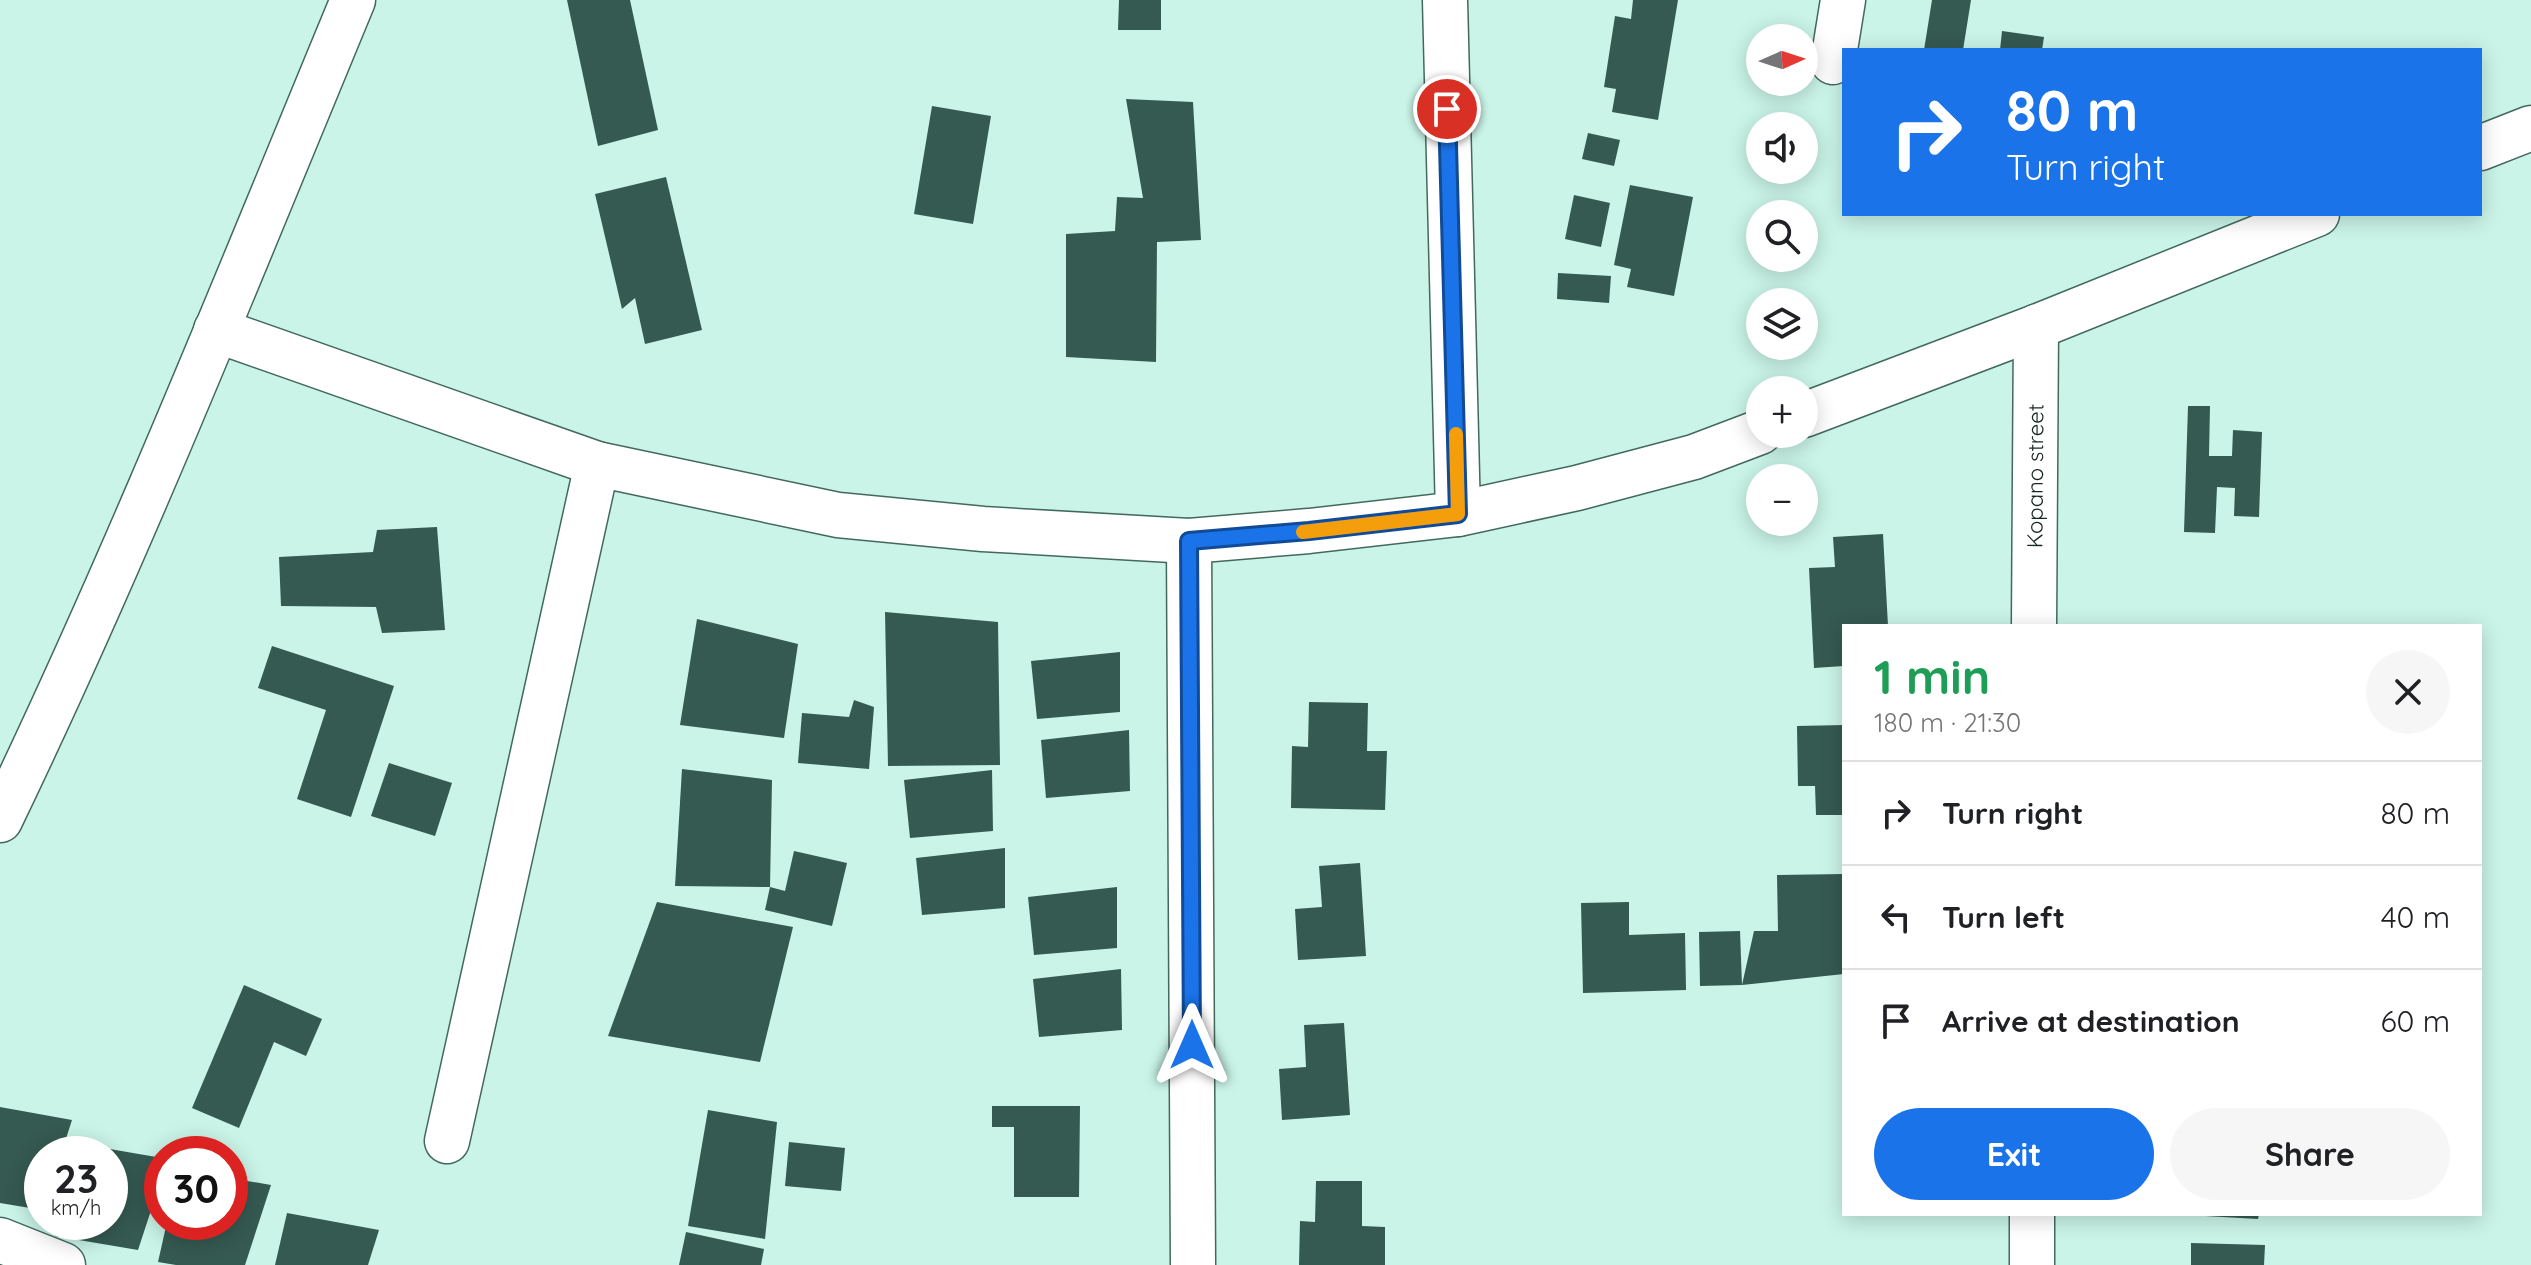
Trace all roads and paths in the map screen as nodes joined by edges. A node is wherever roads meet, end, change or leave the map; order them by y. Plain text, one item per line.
1 (353, 0) edge
2 (1445, 0) edge
3 (1843, 0) edge
4 (1833, 62) dead end
5 (2531, 128) edge
6 (2482, 147) edge
7 (2312, 216) edge
8 (2036, 327) junction
9 (216, 330) junction
10 (1818, 410) edge
11 (1746, 437) edge
12 (597, 464) junction
13 (1458, 514) junction
14 (1189, 541) junction
15 (2034, 624) edge
16 (0, 820) edge
17 (447, 1141) dead end
18 (2032, 1216) edge
19 (0, 1240) edge
20 (63, 1265) edge
21 (1193, 1265) edge
22 (2032, 1265) edge

1 - 9 street
2 - 13 street
3 - 4 street
5 - 6 street
7 - 8 street
8 - 10 street
8 - 15 street, Kopano street
9 - 12 street
9 - 16 street
11 - 13 street
12 - 14 street
12 - 17 street
13 - 14 street
14 - 21 street
18 - 22 street
19 - 20 street

